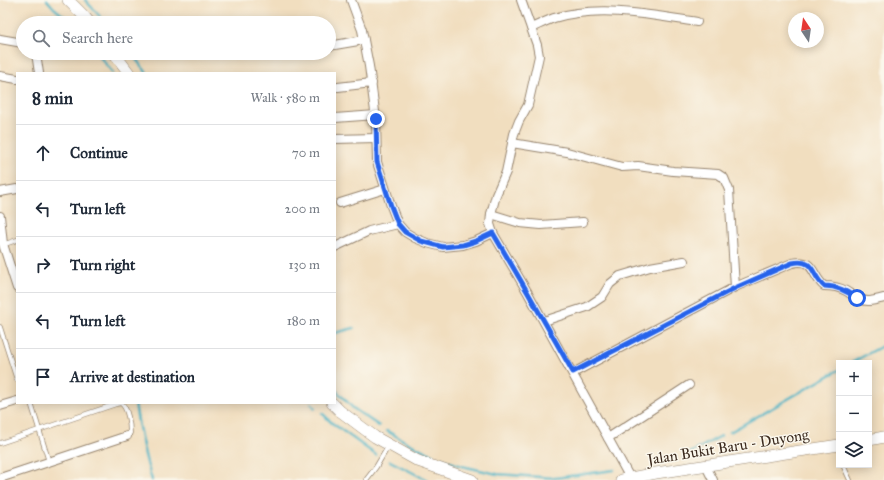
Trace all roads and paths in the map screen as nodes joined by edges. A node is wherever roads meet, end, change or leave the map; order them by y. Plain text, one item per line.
1 (68, 0) edge
2 (351, 0) edge
3 (522, 0) edge
4 (84, 16) edge
5 (697, 22) dead end
6 (531, 28) junction
7 (0, 39) edge
8 (364, 40) junction
9 (16, 42) edge
10 (336, 45) edge
11 (37, 60) edge
12 (119, 60) edge
13 (39, 72) edge
14 (128, 72) edge
15 (0, 76) edge
16 (16, 79) edge
17 (372, 84) junction
18 (338, 87) dead end
19 (376, 115) junction
20 (336, 118) edge
21 (376, 138) junction
22 (336, 139) edge
23 (512, 143) junction
24 (16, 189) edge
25 (386, 189) junction
26 (0, 192) edge
27 (340, 203) dead end
28 (491, 214) junction
29 (0, 216) edge
30 (583, 222) dead end
31 (398, 224) junction
32 (493, 233) junction
33 (16, 240) edge
34 (1, 245) edge
35 (336, 247) edge
36 (684, 261) dead end
37 (16, 285) edge
38 (735, 288) junction
39 (884, 298) edge
40 (544, 321) junction
41 (0, 327) edge
42 (573, 372) junction
43 (16, 377) edge
44 (689, 385) dead end
45 (16, 401) edge
46 (31, 404) edge
47 (116, 404) edge
48 (122, 404) edge
49 (333, 404) edge
50 (0, 406) edge
51 (39, 429) junction
52 (127, 436) joint
53 (884, 437) edge
54 (608, 438) junction
55 (872, 439) edge
56 (0, 443) edge
57 (389, 445) junction
58 (836, 445) edge
59 (49, 462) junction
60 (706, 466) junction
61 (844, 468) edge
62 (0, 478) edge
63 (628, 479) edge
64 (366, 480) edge
65 (472, 480) edge
66 (713, 480) edge
67 (850, 480) edge

1 - 4 main road
2 - 8 street
3 - 6 street
5 - 6 street
6 - 23 street
7 - 9 street
8 - 10 street
8 - 17 street
11 - 13 street
12 - 14 main road
15 - 16 street
17 - 18 street
17 - 19 street
19 - 20 street
19 - 21 street
21 - 22 street
21 - 25 street
23 - 28 street
23 - 38 street
24 - 26 street
25 - 27 street
25 - 31 street
28 - 30 street
28 - 32 street
29 - 34 street
31 - 32 street
31 - 35 street
32 - 40 street
33 - 34 lane
34 - 37 street
36 - 40 street
38 - 39 street
38 - 42 street
40 - 42 street
41 - 43 lane
42 - 54 street
44 - 54 street
45 - 50 street
46 - 51 lane
47 - 51 lane
48 - 52 lane
49 - 57 main road
51 - 56 lane
51 - 59 lane
52 - 59 street
53 - 55 main road
54 - 63 street
57 - 64 lane
57 - 65 main road
58 - 60 main road, Jalan Bukit Baru - Duyong
59 - 62 street
60 - 63 main road, Jalan Bukit Baru - Duyong
60 - 66 street
61 - 67 lane

